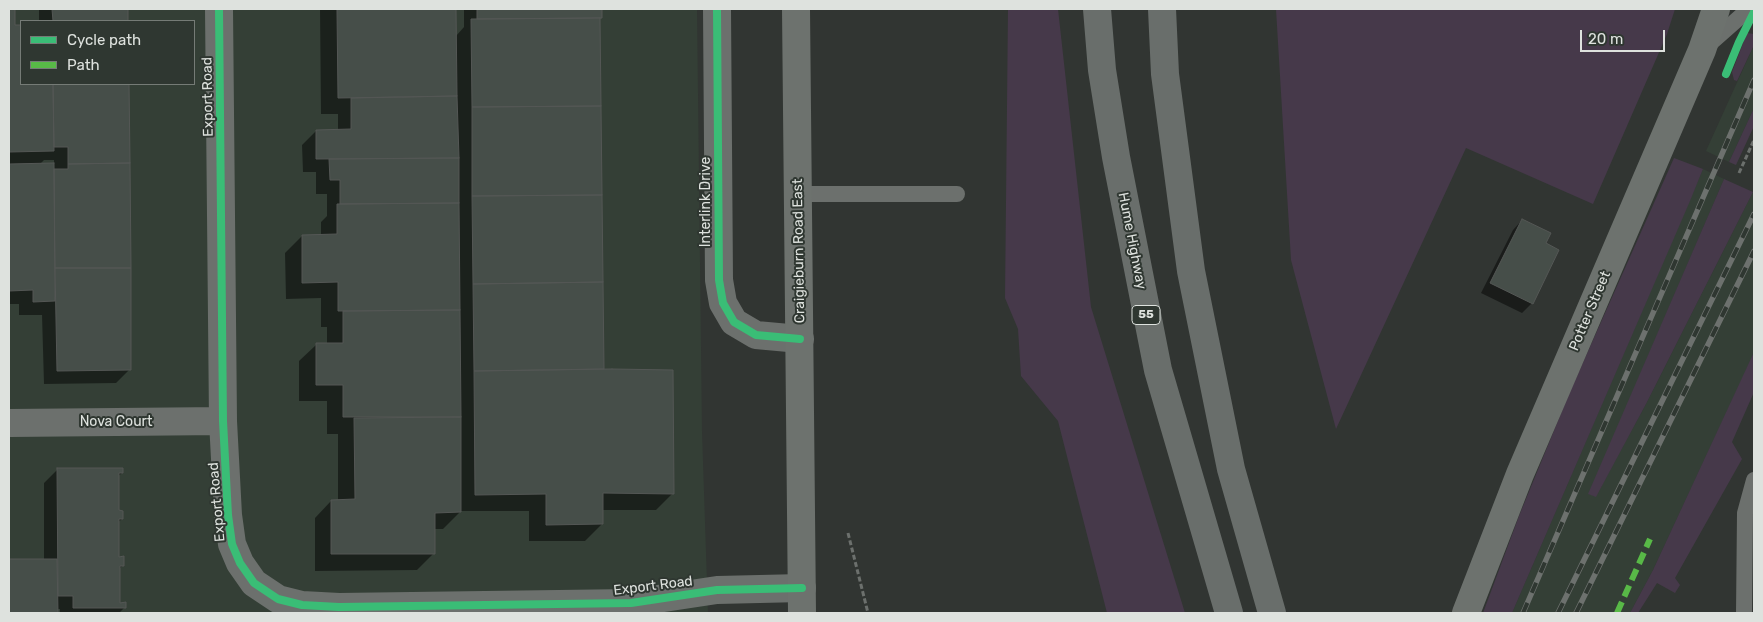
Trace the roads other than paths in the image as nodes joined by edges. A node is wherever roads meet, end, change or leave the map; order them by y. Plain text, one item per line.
1 (219, 9) edge
2 (717, 9) edge
3 (796, 9) edge
4 (1097, 9) edge
5 (1162, 9) edge
6 (1716, 9) edge
7 (1749, 9) edge
8 (1702, 50) junction
9 (798, 194) junction
10 (957, 194) dead end
11 (800, 339) junction
12 (223, 421) junction
13 (9, 423) edge
14 (1753, 485) edge
15 (1745, 584) junction
16 (802, 600) edge
17 (631, 603) junction
18 (677, 613) edge
19 (1229, 613) edge
20 (1272, 613) edge
21 (1466, 613) edge
22 (1744, 613) edge
23 (1754, 613) edge

1 - 12 street, Export Road
2 - 11 street, Interlink Drive
3 - 9 main road, Craigieburn Road East
4 - 19 highway, Hume Highway / 55
5 - 20 highway
6 - 8 main road, Potter Street
7 - 8 lane
8 - 21 main road, Potter Street
9 - 10 lane
9 - 11 main road, Craigieburn Road East
11 - 16 main road, Craigieburn Road East
12 - 13 street, Nova Court
12 - 17 street, Export Road
14 - 15 lane
15 - 22 lane
15 - 23 lane
16 - 17 street, Export Road
17 - 18 street, Export Road

